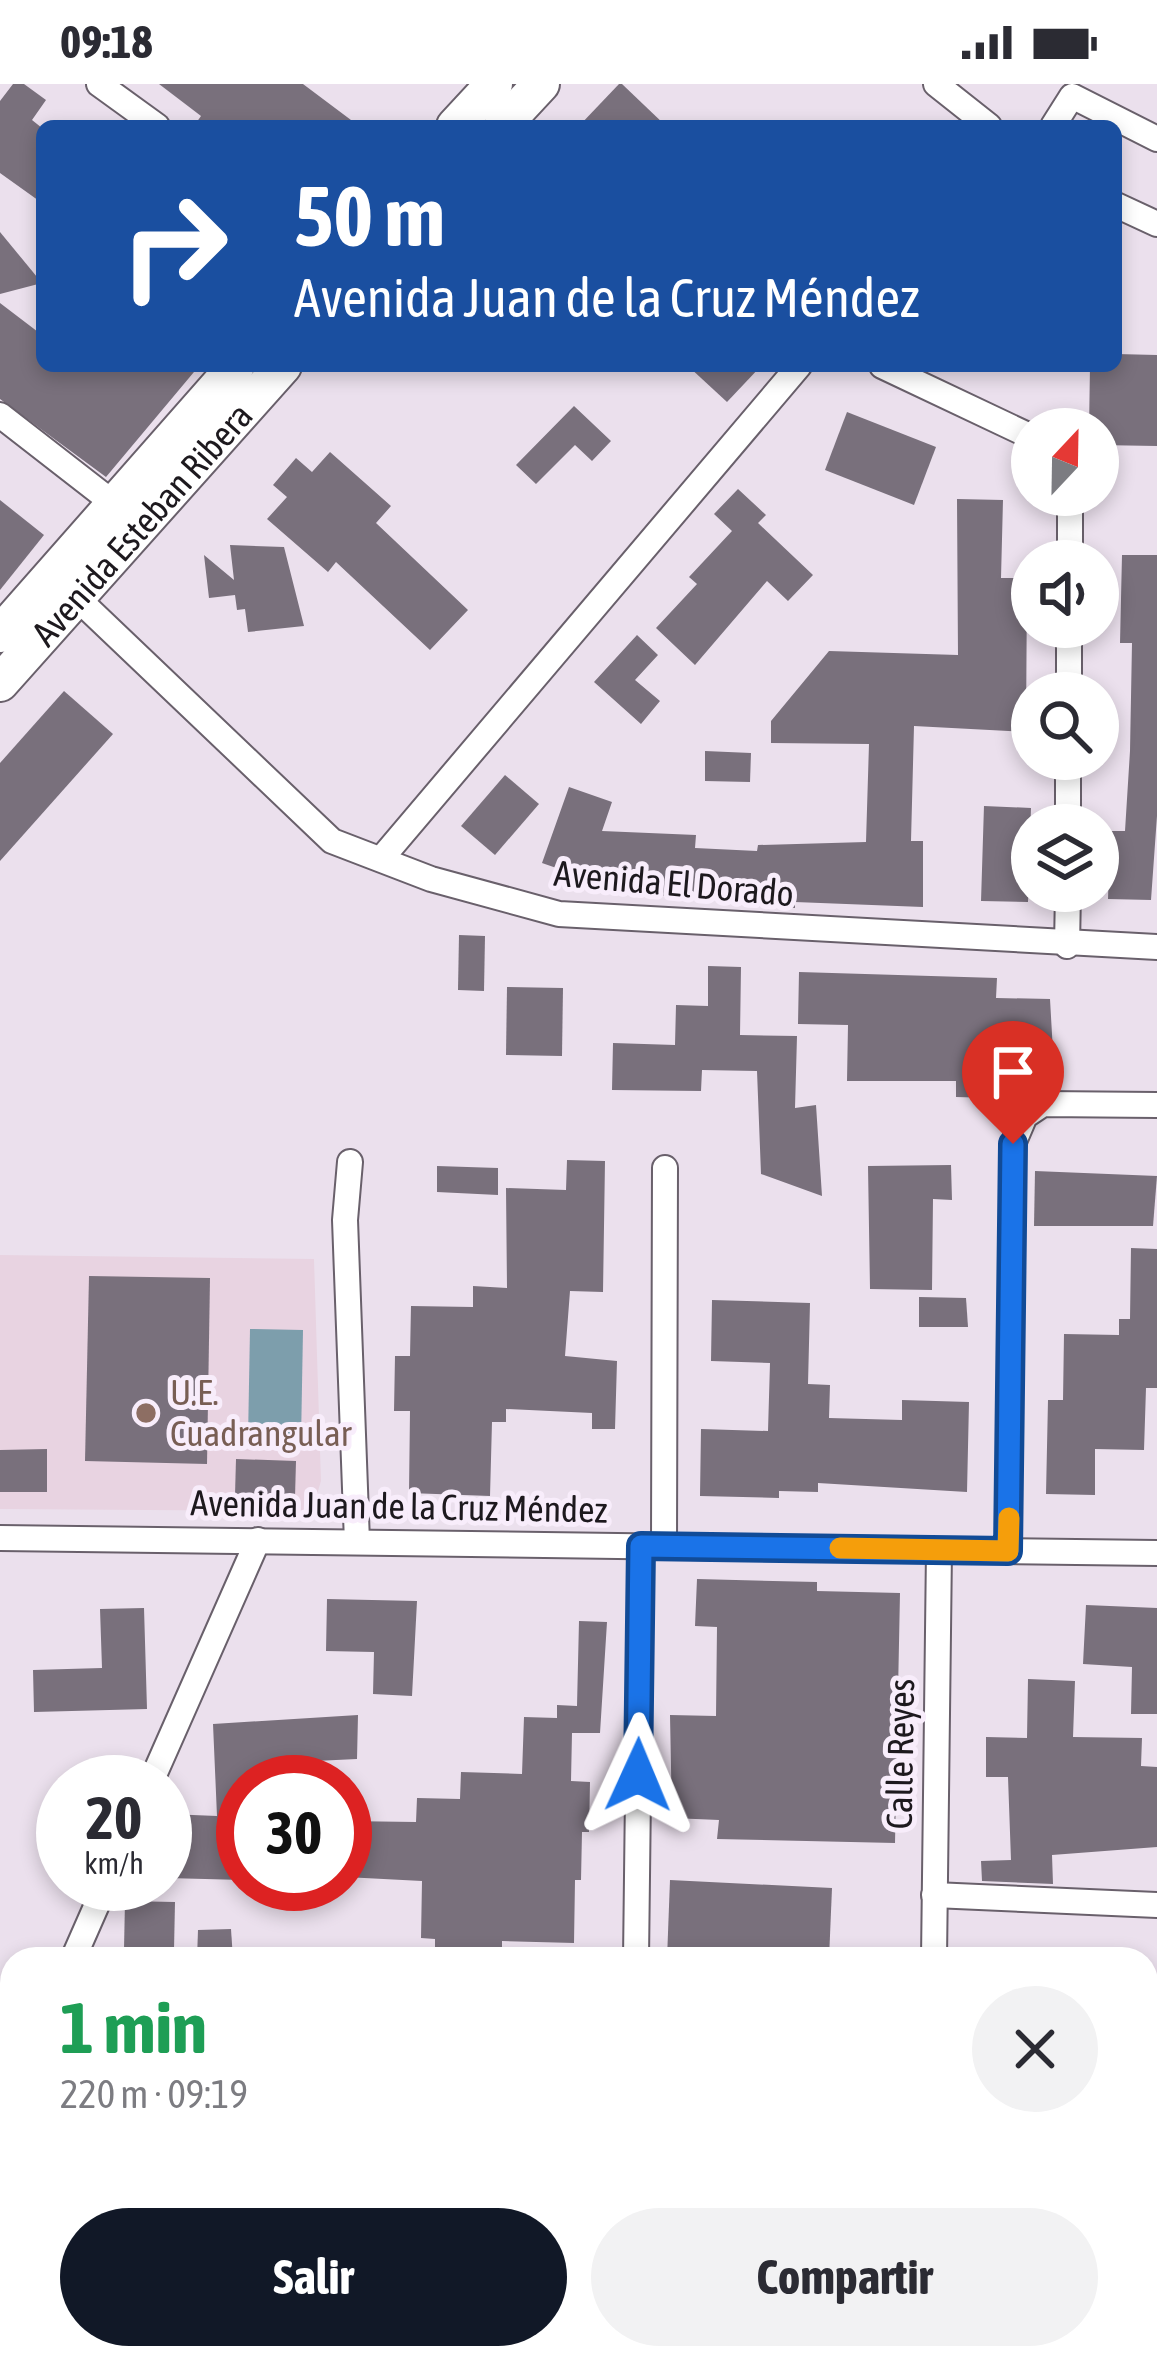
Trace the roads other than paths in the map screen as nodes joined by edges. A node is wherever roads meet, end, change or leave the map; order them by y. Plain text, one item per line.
1 (99, 84) edge
2 (494, 84) edge
3 (541, 84) edge
4 (936, 84) edge
5 (1063, 90) edge
6 (149, 120) edge
7 (461, 120) edge
8 (508, 120) edge
9 (981, 120) edge
10 (1055, 120) edge
11 (1121, 120) edge
12 (1122, 121) edge
13 (1157, 139) edge
14 (1122, 208) edge
15 (1157, 224) edge
16 (232, 372) edge
17 (277, 372) edge
18 (794, 372) edge
19 (895, 372) edge
20 (0, 415) edge
21 (1011, 427) edge
22 (127, 514) junction
23 (76, 598) junction
24 (0, 634) edge
25 (0, 683) edge
26 (381, 859) junction
27 (1068, 912) edge
28 (1067, 946) junction
29 (1157, 947) edge
30 (1157, 1105) edge
31 (350, 1162) dead end
32 (665, 1168) dead end
33 (0, 1538) edge
34 (258, 1540) junction
35 (357, 1542) junction
36 (653, 1546) junction
37 (939, 1550) junction
38 (1008, 1551) junction
39 (1157, 1553) edge
40 (163, 1755) edge
41 (934, 1895) junction
42 (1157, 1905) edge
43 (94, 1911) edge
44 (79, 1947) edge
45 (636, 1947) edge
46 (934, 1947) edge

1 - 6 street
2 - 7 main road
3 - 8 main road
4 - 9 street
5 - 10 street
5 - 11 street
12 - 13 street
14 - 15 street
16 - 22 main road, Avenida Esteban Ribera
17 - 22 main road, Avenida Esteban Ribera
18 - 26 street
19 - 21 street
20 - 22 street
22 - 23 main road, Avenida Esteban Ribera
22 - 24 main road, Avenida Esteban Ribera
23 - 25 main road, Avenida Esteban Ribera
23 - 26 street, Avenida El Dorado
26 - 28 street, Avenida El Dorado
27 - 28 street
28 - 29 street, Avenida El Dorado
30 - 38 street
31 - 35 street
32 - 36 street
33 - 34 street, Avenida Juan de la Cruz Méndez
34 - 35 street, Avenida Juan de la Cruz Méndez
34 - 40 street
35 - 36 street, Avenida Juan de la Cruz Méndez
36 - 37 street, Avenida Juan de la Cruz Méndez
36 - 45 street
37 - 38 street, Avenida Juan de la Cruz Méndez
37 - 41 street, Calle Reyes
38 - 39 street, Avenida Juan de la Cruz Méndez
41 - 42 street
41 - 46 street, Calle Reyes
43 - 44 street

